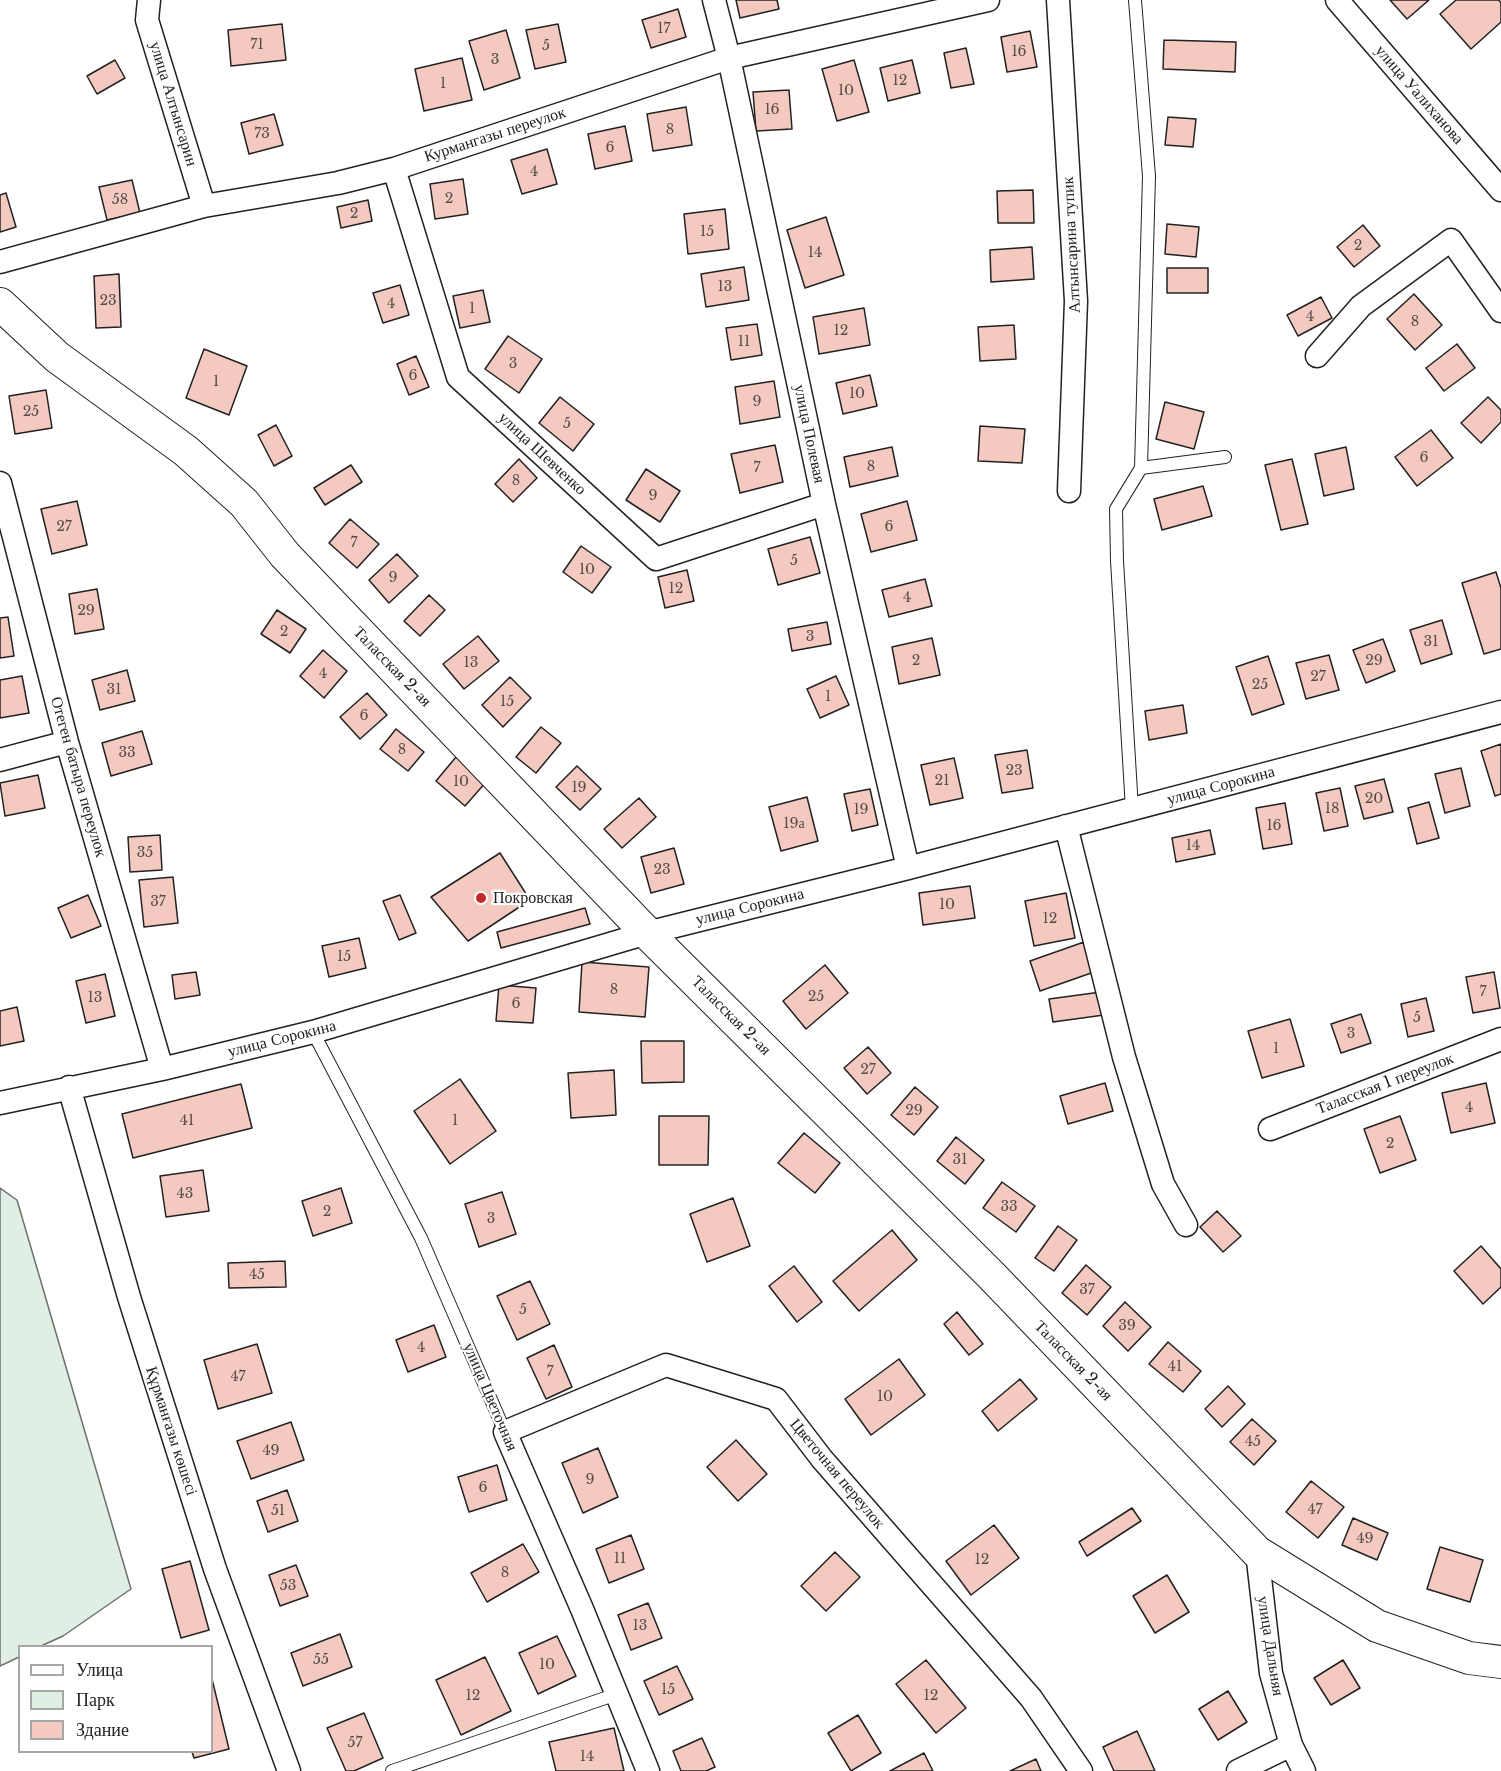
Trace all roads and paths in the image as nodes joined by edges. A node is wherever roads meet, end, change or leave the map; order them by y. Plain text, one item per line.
1 (149, 0) edge
2 (714, 0) edge
3 (988, 0) edge
4 (1058, 0) edge
5 (1135, 0) edge
6 (1337, 0) edge
7 (729, 58) junction
8 (394, 169) junction
9 (1501, 190) edge
10 (204, 206) junction
11 (0, 262) edge
12 (0, 304) edge
13 (1501, 311) edge
14 (1317, 356) dead end
15 (1225, 457) dead end
16 (1141, 468) junction
17 (0, 483) edge
18 (1069, 491) dead end
19 (824, 504) junction
20 (1501, 712) edge
21 (67, 742) junction
22 (0, 760) edge
23 (1132, 809) junction
24 (1066, 826) junction
25 (908, 868) junction
26 (647, 933) junction
27 (313, 1032) junction
28 (1501, 1039) edge
29 (162, 1069) junction
30 (69, 1087) junction
31 (0, 1103) edge
32 (1270, 1129) dead end
33 (1186, 1225) dead end
34 (505, 1432) junction
35 (1257, 1552) junction
36 (1501, 1662) edge
37 (617, 1694) junction
38 (1291, 1744) junction
39 (289, 1771) edge
40 (392, 1771) edge
41 (648, 1771) edge
42 (1081, 1771) edge
43 (1238, 1771) edge
44 (1304, 1771) edge

1 - 10 street, улица Алтынсарин
2 - 7 street, улица Полевая
3 - 7 street, Курмангазы переулок
4 - 18 street, Алтынсарина тупик
5 - 16 lane
6 - 9 street, улица Уалиханова
7 - 8 street, Курмангазы переулок
7 - 19 street, улица Полевая
8 - 10 street, Курмангазы переулок
8 - 19 street, улица Шевченко
10 - 11 street, Курмангазы переулок
12 - 26 street, Таласская 2-ая
13 - 14 street
15 - 16 lane
16 - 23 lane
17 - 21 street, Отеген батыра переулок
19 - 25 street, улица Полевая
20 - 23 street, улица Сорокина
21 - 22 street
21 - 29 street, Отеген батыра переулок
23 - 24 street, улица Сорокина
24 - 25 street, улица Сорокина
24 - 33 street
25 - 26 street, улица Сорокина
26 - 27 street, улица Сорокина
26 - 35 street, Таласская 2-ая
27 - 29 street, улица Сорокина
27 - 34 lane, улица Цветочная
28 - 32 street, Таласская 1 переулок
29 - 30 street, улица Сорокина
30 - 31 street, улица Сорокина
30 - 39 street, Құрманғазы көшесі
34 - 37 street, улица Цветочная
34 - 42 street, Цветочная переулок
35 - 36 street, Таласская 2-ая
35 - 38 street, улица Дальняя
37 - 40 lane
37 - 41 street, улица Цветочная
38 - 43 street
38 - 44 street, улица Дальняя

